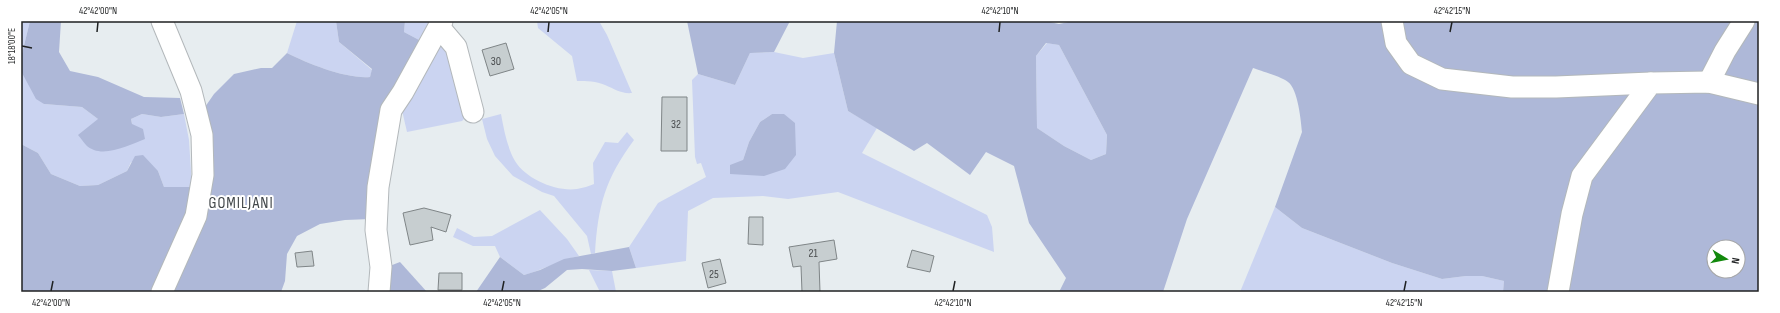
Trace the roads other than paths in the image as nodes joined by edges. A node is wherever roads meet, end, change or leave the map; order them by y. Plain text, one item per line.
1 (162, 21) edge
2 (1392, 21) edge
3 (1744, 21) edge
4 (441, 24) edge
5 (1709, 82) junction
6 (1651, 83) junction
7 (1759, 94) edge
8 (473, 112) dead end
9 (162, 292) edge
10 (378, 292) edge
11 (1558, 292) edge

1 - 9 street
2 - 6 street
3 - 5 street
4 - 8 street
4 - 10 street
5 - 6 street
5 - 7 street
6 - 11 street

